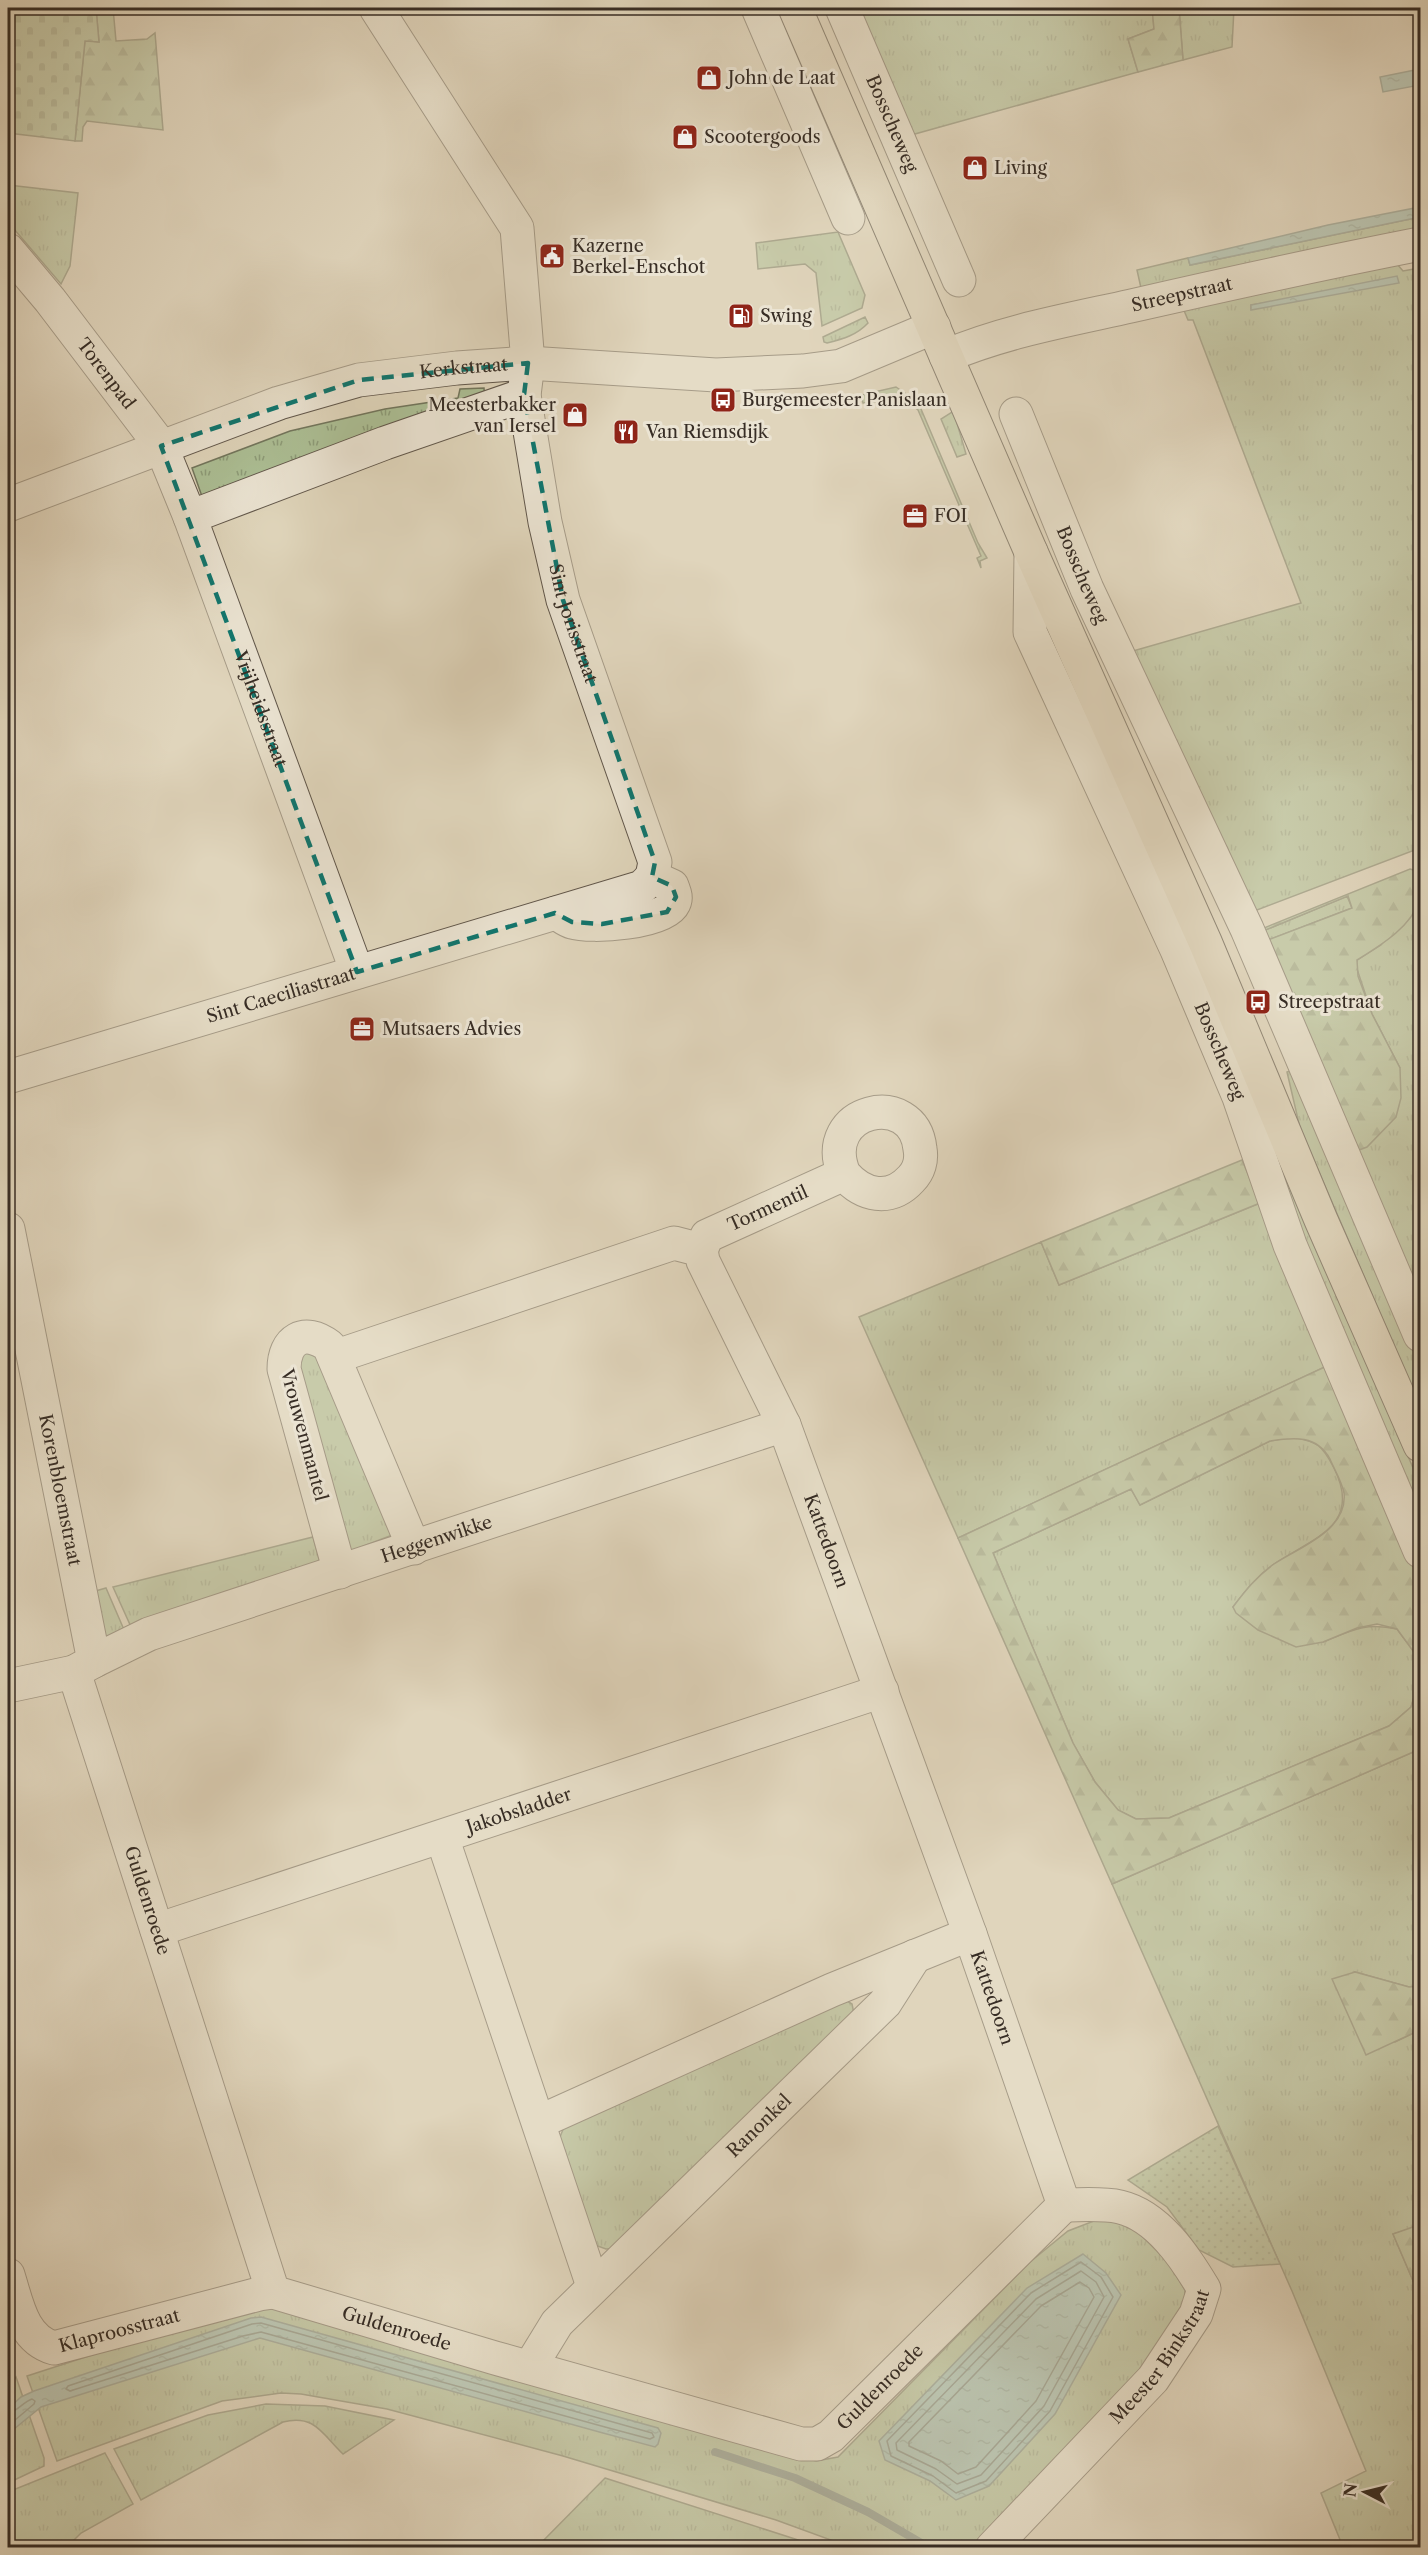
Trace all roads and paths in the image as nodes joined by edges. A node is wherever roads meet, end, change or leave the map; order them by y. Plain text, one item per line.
1 (376, 8) edge
2 (758, 8) edge
3 (847, 20) edge
4 (804, 30) edge
5 (775, 46) junction
6 (848, 218) dead end
7 (1420, 244) edge
8 (8, 250) edge
9 (959, 280) dead end
10 (940, 342) junction
11 (528, 363) junction
12 (524, 395) junction
13 (1016, 414) dead end
14 (160, 446) junction
15 (8, 505) edge
16 (190, 517) junction
17 (1031, 552) junction
18 (652, 877) joint
19 (1247, 928) junction
20 (1206, 944) junction
21 (357, 972) junction
22 (8, 1077) edge
23 (844, 1174) dead end
24 (8, 1229) edge
25 (701, 1250) junction
26 (1420, 1335) edge
27 (334, 1358) junction
28 (784, 1425) junction
29 (1420, 1445) edge
30 (414, 1548) junction
31 (1420, 1551) edge
32 (340, 1572) junction
33 (84, 1666) junction
34 (8, 1686) edge
35 (882, 1691) junction
36 (442, 1837) junction
37 (157, 1930) junction
38 (970, 1934) junction
39 (915, 1956) junction
40 (539, 2122) junction
41 (1064, 2205) junction
42 (8, 2274) edge
43 (593, 2286) junction
44 (273, 2292) junction
45 (530, 2367) junction
46 (992, 2547) edge

1 - 11 street
2 - 5 street
3 - 4 street, Bosscheweg
3 - 9 street, Bosscheweg
4 - 5 street, Bosscheweg
4 - 10 main road, Bosscheweg
5 - 6 street
7 - 10 street, Streepstraat
8 - 14 street, Torenpad
10 - 11 street, Kerkstraat
10 - 17 main road, Bosscheweg
11 - 12 street, Sint Jorisstraat
11 - 14 street, Kerkstraat
12 - 16 street, Kerkstraat
12 - 18 street, Sint Jorisstraat
13 - 19 street, Bosscheweg
14 - 15 street, Kerkstraat
14 - 16 street, Vrijheidsstraat
16 - 21 street, Vrijheidsstraat
17 - 20 main road, Bosscheweg
17 - 31 street, Bosscheweg
18 - 21 street, Sint Caeciliastraat
19 - 20 street
19 - 26 street, Bosscheweg
20 - 29 main road, Bosscheweg
21 - 22 street, Sint Caeciliastraat
23 - 25 street, Tormentil
24 - 33 street, Korenbloemstraat
25 - 27 street
25 - 28 street, Kattedoorn
27 - 30 street, Vrouwenmantel
27 - 32 street, Vrouwenmantel
28 - 30 street, Heggenwikke
28 - 35 street, Kattedoorn
30 - 32 street, Heggenwikke
32 - 33 street, Heggenwikke
33 - 34 street
33 - 37 street, Guldenroede
35 - 36 street, Jakobsladder
35 - 38 street, Kattedoorn
36 - 37 street, Jakobsladder
36 - 40 street
37 - 44 street, Guldenroede
38 - 39 street
38 - 41 street, Kattedoorn
39 - 40 street
39 - 43 street, Ranonkel
40 - 43 street
41 - 45 street, Guldenroede
41 - 46 street, Meester Binkstraat
42 - 44 street, Klaproosstraat
43 - 45 street, Ranonkel
44 - 45 street, Guldenroede

